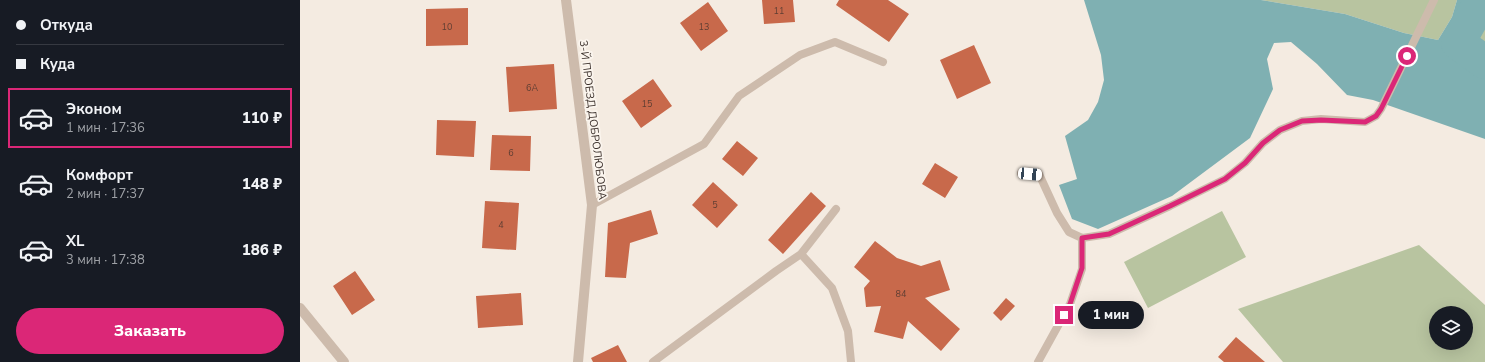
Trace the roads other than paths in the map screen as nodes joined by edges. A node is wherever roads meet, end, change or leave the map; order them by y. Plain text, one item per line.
1 (566, 0) edge
2 (1434, 0) edge
3 (883, 62) dead end
4 (1021, 173) dead end
5 (592, 205) junction
6 (836, 209) dead end
7 (1082, 238) junction
8 (801, 254) junction
9 (300, 308) edge
10 (344, 362) edge
11 (578, 362) edge
12 (652, 362) edge
13 (851, 362) edge
14 (1038, 362) edge

1 - 5 street, 3-Й ПРОЕЗД ДОБРОЛЮБОВА
2 - 7 lane
3 - 5 lane
4 - 7 lane
5 - 11 street, 3-Й ПРОЕЗД ДОБРОЛЮБОВА
6 - 8 lane
7 - 14 lane
8 - 12 lane
8 - 13 lane
9 - 10 street

